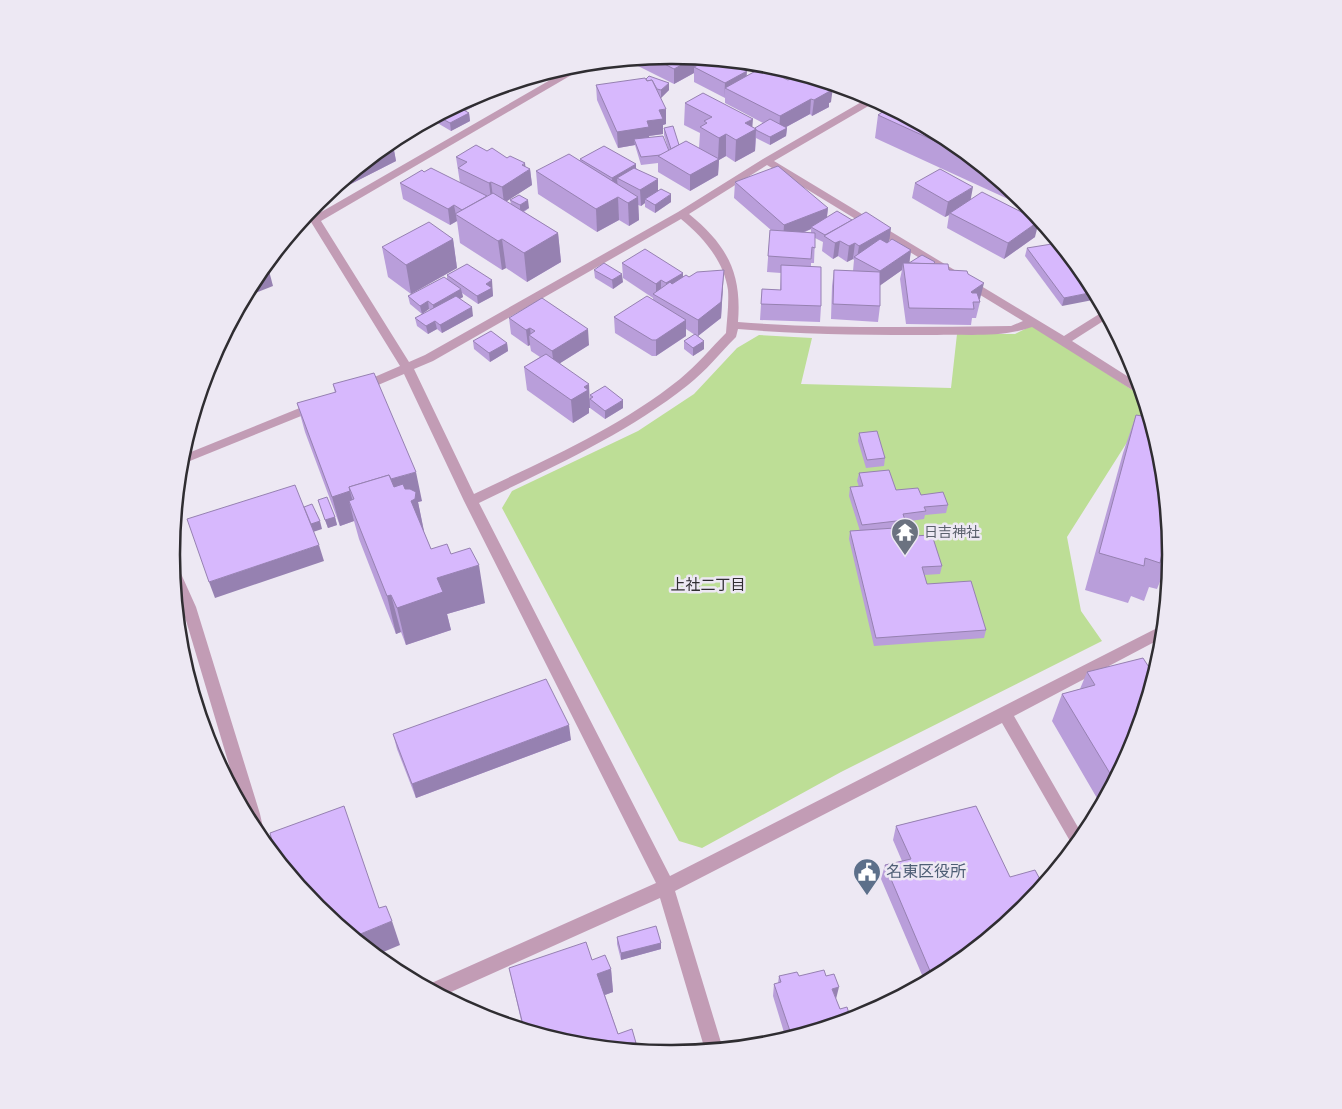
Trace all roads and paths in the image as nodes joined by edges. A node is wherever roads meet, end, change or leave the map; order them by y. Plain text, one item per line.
1 (565, 75) edge
2 (866, 104) edge
3 (767, 161) junction
4 (318, 214) edge
5 (682, 214) junction
6 (313, 219) edge
7 (1101, 318) edge
8 (1033, 322) junction
9 (732, 325) junction
10 (1064, 341) junction
11 (407, 368) junction
12 (1131, 383) edge
13 (352, 391) edge
14 (325, 402) edge
15 (190, 457) edge
16 (470, 501) junction
17 (181, 590) edge
18 (1155, 635) edge
19 (1006, 714) junction
20 (249, 805) edge
21 (1074, 834) edge
22 (666, 887) junction
23 (440, 988) edge
24 (712, 1043) edge

1 - 4 street
2 - 3 street
3 - 5 street
3 - 8 street
5 - 9 street
5 - 11 street
6 - 11 street
7 - 10 street
8 - 9 street
8 - 10 street
9 - 16 street
10 - 12 street
11 - 13 street
11 - 16 street
14 - 15 street
16 - 22 street
17 - 20 street
18 - 19 street
19 - 21 street
19 - 22 street
22 - 23 street
22 - 24 street

